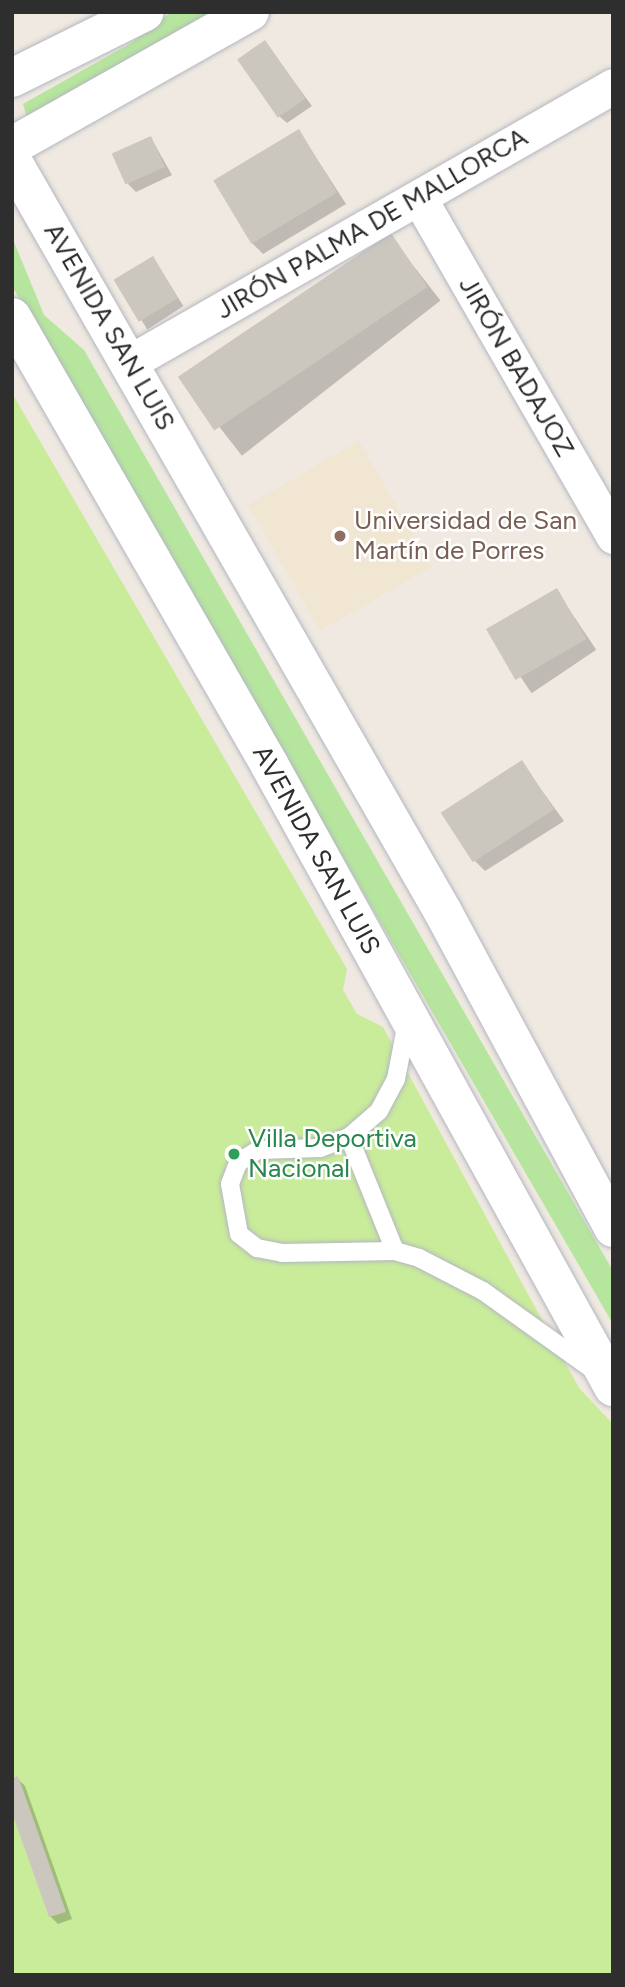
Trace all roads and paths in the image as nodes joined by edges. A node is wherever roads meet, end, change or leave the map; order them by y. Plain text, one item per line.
1 (145, 12) edge
2 (250, 12) edge
3 (12, 78) edge
4 (613, 86) edge
5 (12, 146) edge
6 (12, 160) edge
7 (419, 198) junction
8 (12, 317) edge
9 (130, 362) junction
10 (613, 536) edge
11 (409, 1015) junction
12 (349, 1137) junction
13 (613, 1228) edge
14 (395, 1251) junction
15 (611, 1385) edge

1 - 3 main road
2 - 5 main road
4 - 7 street, JIRÓN PALMA DE MALLORCA
6 - 9 main road, AVENIDA SAN LUIS
7 - 9 street, JIRÓN PALMA DE MALLORCA
7 - 10 street, JIRÓN BADAJOZ
8 - 11 main road, AVENIDA SAN LUIS
9 - 13 main road, AVENIDA SAN LUIS
11 - 12 lane
11 - 15 main road, AVENIDA SAN LUIS
12 - 14 lane
12 - 14 lane
14 - 15 lane

